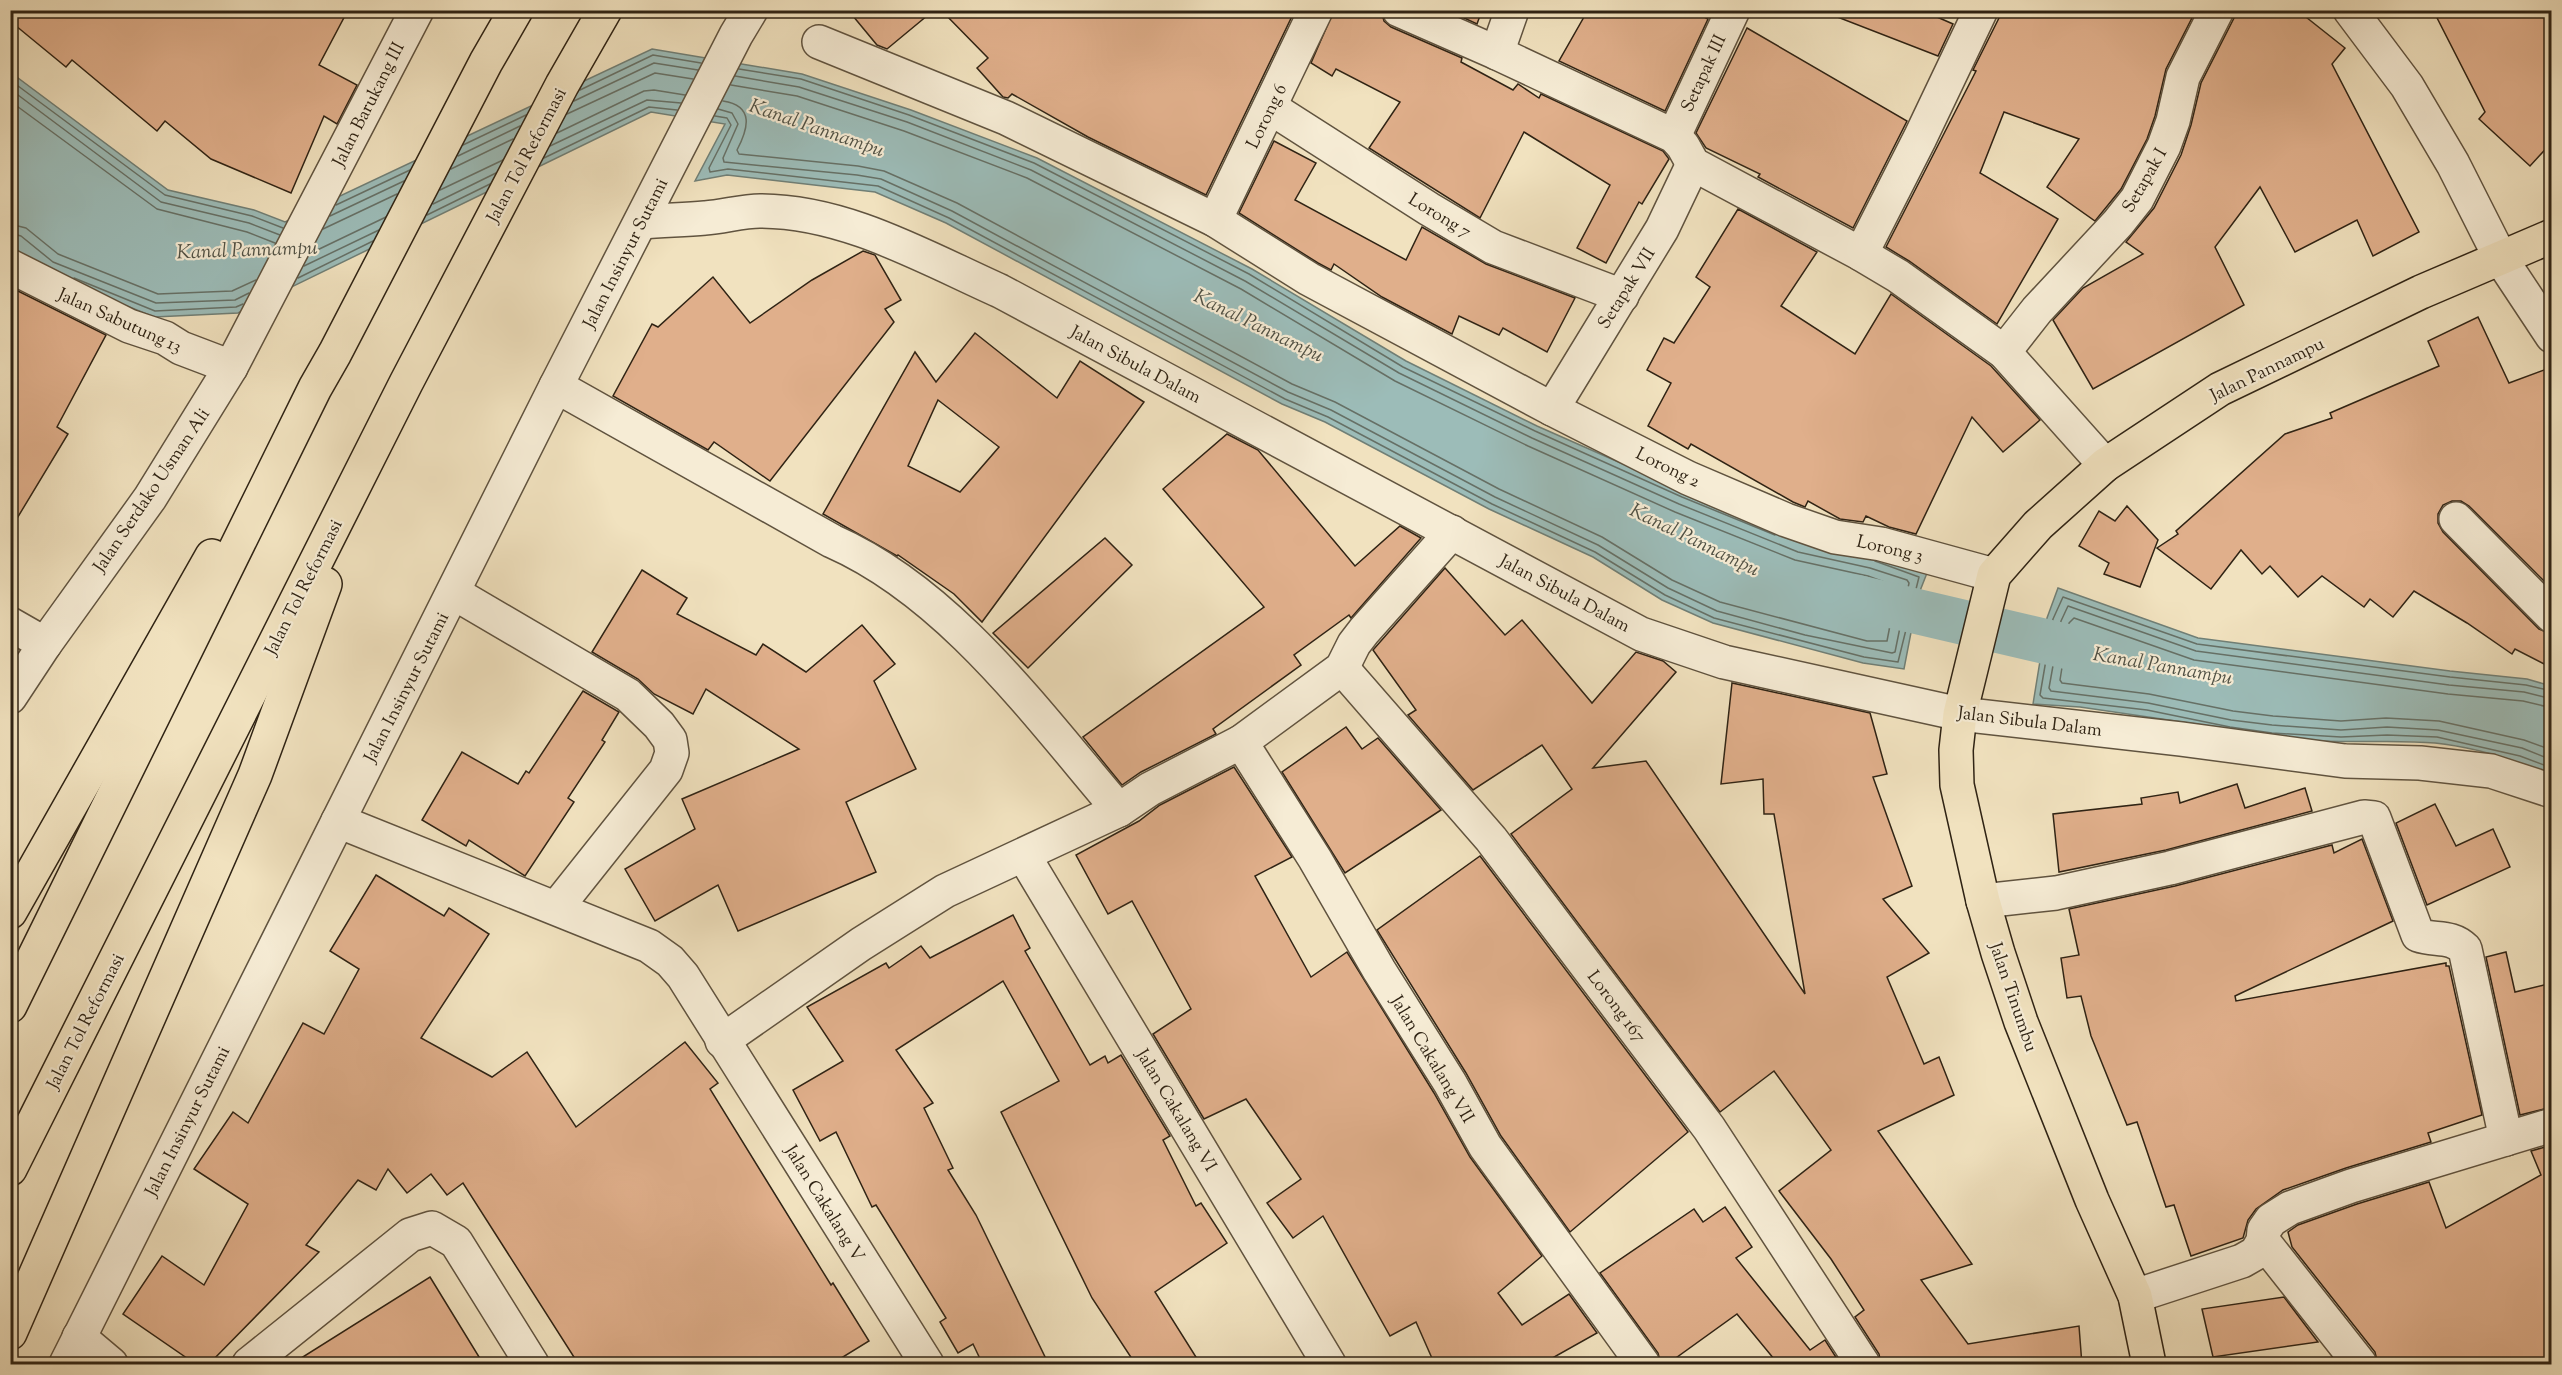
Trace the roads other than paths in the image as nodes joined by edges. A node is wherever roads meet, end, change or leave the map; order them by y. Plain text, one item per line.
1 (417, 10) edge
2 (516, 10) edge
3 (605, 10) edge
4 (1316, 10) edge
5 (1399, 10) edge
6 (1512, 10) edge
7 (1733, 10) edge
8 (1981, 10) edge
9 (2217, 10) edge
10 (2350, 10) edge
11 (745, 19) edge
12 (819, 42) dead end
13 (1497, 53) junction
14 (1271, 108) junction
15 (1674, 136) junction
16 (1694, 164) junction
17 (647, 211) junction
18 (1215, 220) junction
19 (2552, 236) edge
20 (1861, 254) junction
21 (2501, 259) junction
22 (10, 267) edge
23 (1622, 296) junction
24 (252, 331) joint
25 (2552, 336) edge
26 (2004, 352) junction
27 (231, 367) junction
28 (556, 386) junction
29 (315, 388) junction
30 (1552, 409) junction
31 (377, 441) junction
32 (2105, 465) junction
33 (2456, 519) dead end
34 (1786, 520) joint
35 (1452, 532) junction
36 (1994, 575) junction
37 (454, 593) junction
38 (2545, 597) edge
39 (1984, 615) joint
40 (10, 624) edge
41 (45, 644) junction
42 (1342, 668) junction
43 (10, 697) edge
44 (1960, 714) junction
45 (1241, 742) junction
46 (2552, 791) edge
47 (1119, 810) junction
48 (338, 821) junction
49 (1024, 856) junction
50 (1983, 901) junction
51 (557, 908) junction
52 (10, 912) edge
53 (10, 1006) edge
54 (722, 1041) junction
55 (2552, 1125) edge
56 (2505, 1139) junction
57 (10, 1169) edge
58 (2263, 1241) junction
59 (2134, 1296) junction
60 (10, 1334) edge
61 (72, 1351) edge
62 (111, 1365) edge
63 (249, 1365) edge
64 (532, 1365) edge
65 (927, 1365) edge
66 (1329, 1365) edge
67 (1643, 1365) edge
68 (1863, 1365) edge
69 (2149, 1365) edge
70 (2360, 1365) edge

1 - 24 street, Jalan Barukang III
2 - 29 main road
3 - 31 main road, Jalan Tol Reformasi
4 - 14 street, Lorong 6
5 - 13 street
6 - 13 street
7 - 15 street, Setapak III
8 - 20 street
9 - 26 street, Setapak I
10 - 21 street
11 - 17 street, Jalan Insinyur Sutami
12 - 18 street, Lorong 2
13 - 15 street
14 - 18 street, Lorong 6
14 - 23 street, Lorong 7
15 - 16 street
16 - 20 street
16 - 23 street, Setapak VII
17 - 28 street, Jalan Insinyur Sutami
17 - 35 street, Jalan Sibula Dalam
18 - 30 street, Lorong 2
19 - 21 main road, Jalan Pannampu
20 - 26 street
21 - 25 street
21 - 32 main road, Jalan Pannampu
22 - 27 street, Jalan Sabutung 13
23 - 30 street, Setapak VII
24 - 27 street, Jalan Serdako Usman Ali
26 - 32 street
27 - 41 street, Jalan Serdako Usman Ali
28 - 37 street, Jalan Insinyur Sutami
28 - 47 street
29 - 52 main road
29 - 53 main road
30 - 34 street, Lorong 2
31 - 57 main road, Jalan Tol Reformasi
31 - 60 main road
32 - 36 main road, Jalan Pannampu
33 - 38 street
34 - 36 street, Lorong 3
35 - 42 street
35 - 44 street, Jalan Sibula Dalam
36 - 39 main road, Jalan Pannampu
37 - 48 street, Jalan Insinyur Sutami
37 - 51 street
39 - 44 main road, Jalan Tinumbu
40 - 41 street
41 - 43 street, Jalan Serdako Usman Ali
42 - 45 street
42 - 68 street, Lorong 167
44 - 46 street, Jalan Sibula Dalam
44 - 50 main road, Jalan Tinumbu
45 - 47 street
45 - 67 street, Jalan Cakalang VII
47 - 49 street
48 - 51 street, Jalan Cakalang V
48 - 61 street, Jalan Insinyur Sutami
49 - 54 street
49 - 66 street, Jalan Cakalang VI
50 - 56 street
50 - 59 main road, Jalan Tinumbu
51 - 54 street, Jalan Cakalang V
54 - 65 street, Jalan Cakalang V
55 - 56 street
56 - 58 street
58 - 59 street
58 - 70 street
59 - 69 main road, Jalan Tinumbu
61 - 62 street
63 - 64 street

